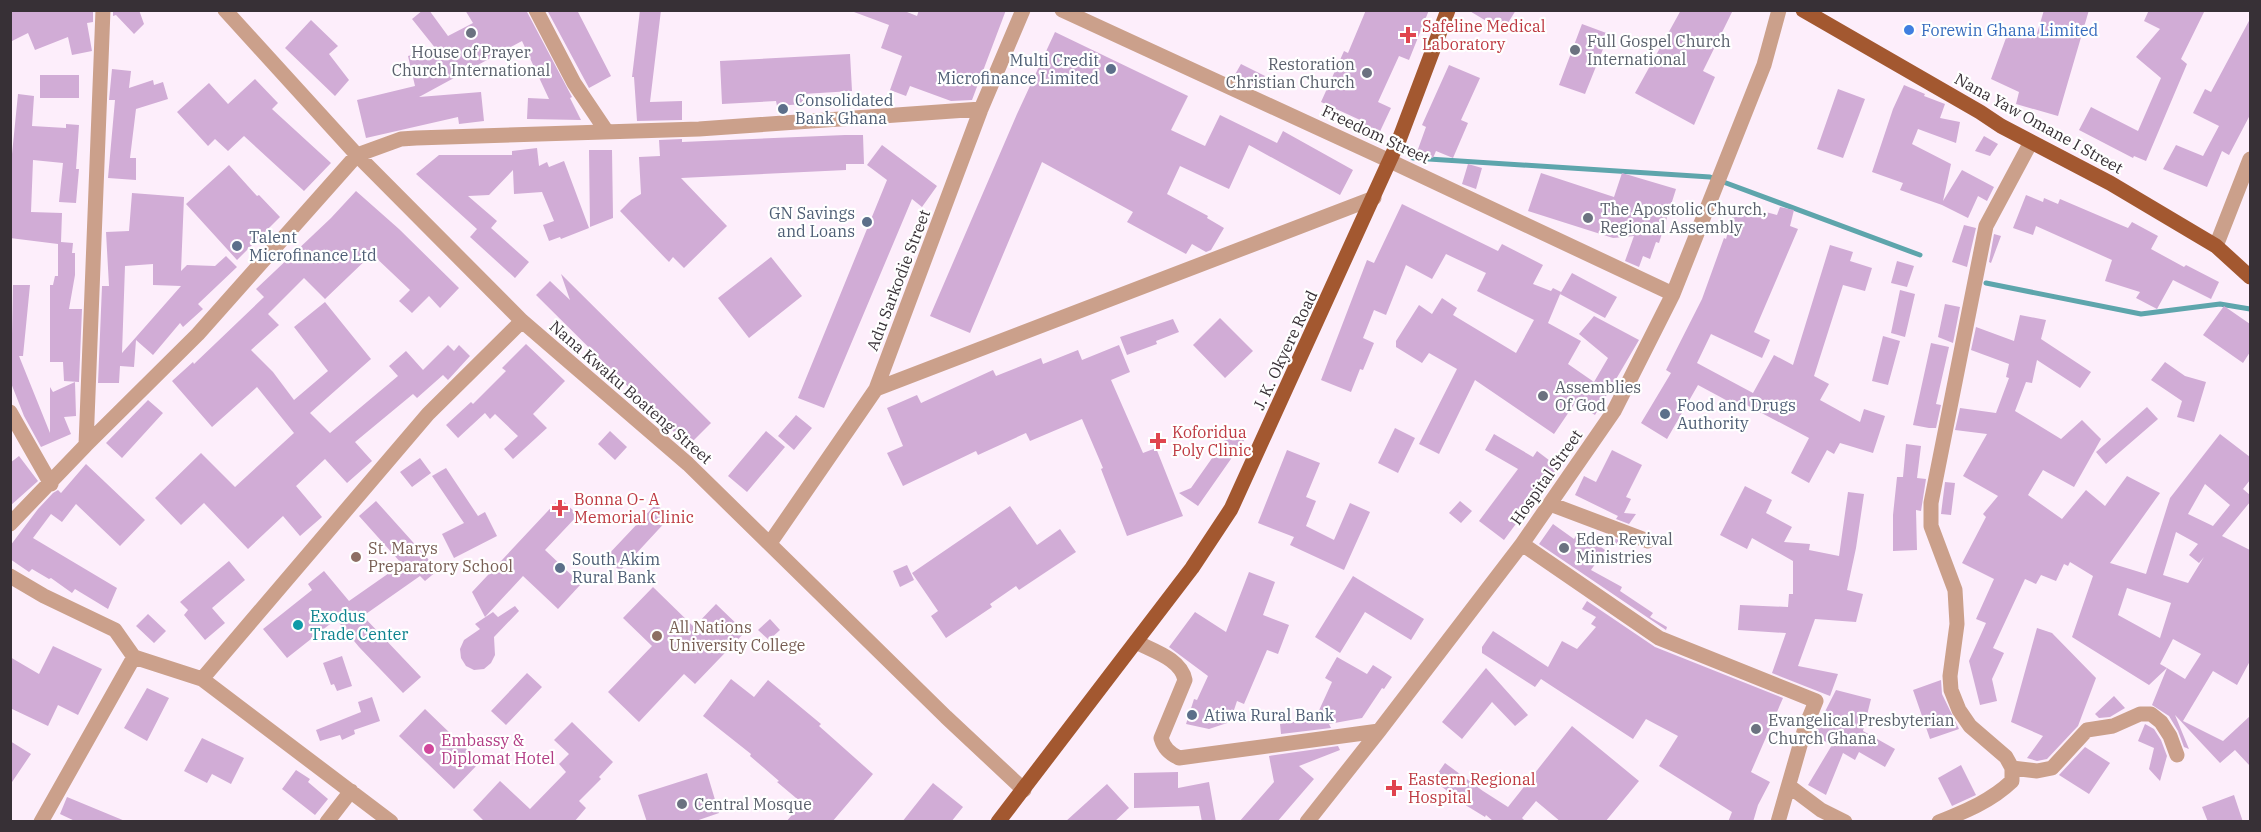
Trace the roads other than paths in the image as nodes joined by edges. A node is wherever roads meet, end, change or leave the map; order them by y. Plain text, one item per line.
1 (103, 10) edge
2 (225, 10) edge
3 (536, 10) edge
4 (1023, 10) edge
5 (1062, 10) edge
6 (1448, 10) edge
7 (1779, 10) edge
8 (1803, 10) edge
9 (981, 109) junction
10 (607, 132) junction
11 (2031, 142) junction
12 (357, 154) junction
13 (2250, 159) edge
14 (1390, 161) junction
15 (1374, 198) junction
16 (2216, 246) junction
17 (2250, 277) edge
18 (1673, 294) junction
19 (522, 321) junction
20 (876, 389) junction
21 (10, 412) edge
22 (86, 445) junction
23 (51, 484) junction
24 (1550, 504) junction
25 (10, 524) edge
26 (1648, 541) dead end
27 (770, 543) junction
28 (1522, 544) junction
29 (10, 576) edge
30 (1136, 642) junction
31 (134, 657) junction
32 (202, 679) junction
33 (1379, 731) junction
34 (2177, 755) dead end
35 (2012, 768) junction
36 (1789, 786) junction
37 (1024, 790) junction
38 (351, 791) junction
39 (41, 822) edge
40 (327, 822) edge
41 (391, 822) edge
42 (998, 822) edge
43 (1307, 822) edge
44 (1778, 822) edge
45 (1845, 822) edge
46 (1939, 822) edge

1 - 22 street
2 - 12 street, Nana Kwaku Boateng Street
3 - 10 street
4 - 9 street, Adu Sarkodie Street
5 - 14 street, Freedom Street
6 - 14 main road, J. K. Okyere Road
7 - 18 street, Hospital Street
8 - 11 main road, Nana Yaw Omane I Street
9 - 10 street
9 - 20 street, Adu Sarkodie Street
10 - 12 street
11 - 16 main road, Nana Yaw Omane I Street
11 - 35 street
12 - 19 street, Nana Kwaku Boateng Street
12 - 22 street
13 - 16 street
14 - 15 main road, J. K. Okyere Road
14 - 18 street, Freedom Street
15 - 20 street
15 - 30 main road, J. K. Okyere Road
16 - 17 main road, Nana Yaw Omane I Street
18 - 24 street, Hospital Street
19 - 27 street, Nana Kwaku Boateng Street
19 - 32 street
20 - 27 street, Adu Sarkodie Street
21 - 23 street
22 - 23 street
23 - 25 street
24 - 26 street
24 - 28 street, Hospital Street
27 - 37 street, Nana Kwaku Boateng Street
28 - 33 street, Hospital Street
28 - 36 street
29 - 31 street
30 - 33 street
30 - 37 main road, J. K. Okyere Road
31 - 32 street
31 - 39 street
32 - 38 street
33 - 43 street, Hospital Street
34 - 35 street
35 - 46 street
36 - 44 street
36 - 45 street
37 - 42 main road, J. K. Okyere Road
38 - 40 street
38 - 41 street

